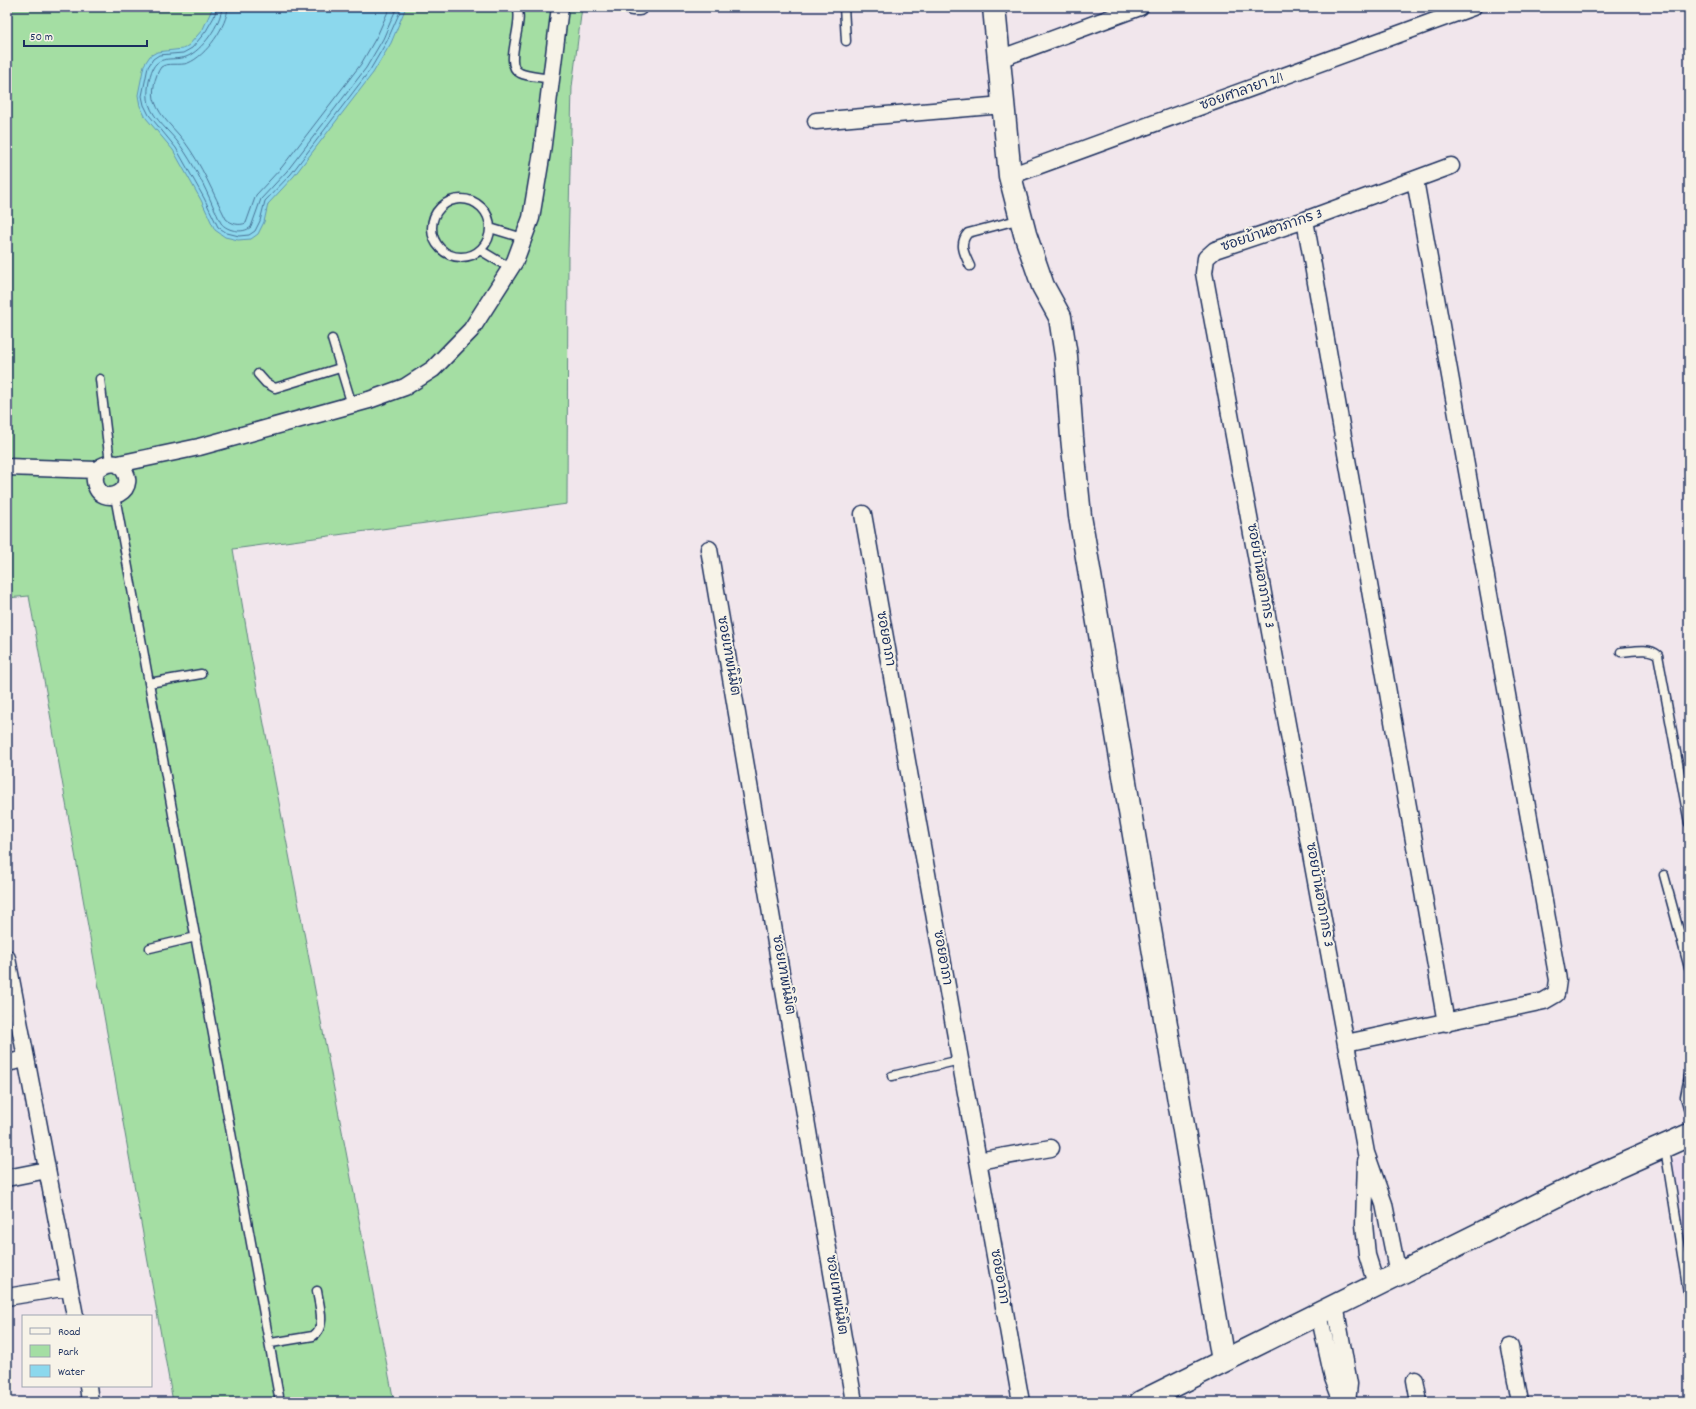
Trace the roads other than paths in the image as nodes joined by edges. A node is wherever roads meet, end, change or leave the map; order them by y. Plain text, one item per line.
1 (517, 7) edge
2 (560, 7) edge
3 (632, 7) edge
4 (639, 7) edge
5 (844, 7) edge
6 (994, 7) edge
7 (1140, 7) edge
8 (1472, 7) edge
9 (846, 41) dead end
10 (999, 59) junction
11 (551, 79) junction
12 (1003, 105) junction
13 (816, 121) dead end
14 (1451, 166) dead end
15 (1010, 176) junction
16 (1415, 180) junction
17 (1021, 219) junction
18 (1305, 220) junction
19 (490, 228) junction
20 (523, 238) junction
21 (480, 250) junction
22 (970, 266) dead end
23 (510, 268) junction
24 (332, 340) dead end
25 (340, 368) junction
26 (258, 374) dead end
27 (100, 379) dead end
28 (352, 405) junction
29 (108, 466) junction
30 (7, 467) edge
31 (115, 496) junction
32 (863, 514) dead end
33 (710, 549) dead end
34 (1621, 652) dead end
35 (201, 674) dead end
36 (149, 683) junction
37 (1689, 823) edge
38 (1664, 875) dead end
39 (196, 937) junction
40 (150, 948) dead end
41 (7, 958) edge
42 (1689, 968) edge
43 (1446, 1023) junction
44 (1346, 1043) junction
45 (26, 1059) junction
46 (960, 1060) junction
47 (7, 1063) edge
48 (892, 1076) dead end
49 (1689, 1076) edge
50 (1689, 1111) edge
51 (1689, 1135) edge
52 (1665, 1145) junction
53 (1051, 1148) dead end
54 (1366, 1153) junction
55 (978, 1161) junction
56 (47, 1170) junction
57 (7, 1178) edge
58 (1398, 1274) junction
59 (1376, 1284) junction
60 (68, 1286) junction
61 (318, 1291) dead end
62 (7, 1298) edge
63 (1689, 1299) edge
64 (1327, 1310) junction
65 (76, 1315) edge
66 (271, 1343) junction
67 (1510, 1348) dead end
68 (1223, 1361) junction
69 (1415, 1380) dead end
70 (88, 1387) edge
71 (90, 1402) edge
72 (280, 1402) edge
73 (854, 1402) edge
74 (1021, 1402) edge
75 (1141, 1402) edge
76 (1342, 1402) edge
77 (1347, 1402) edge
78 (1419, 1402) edge
79 (1520, 1402) edge

1 - 11 lane
2 - 11 street
3 - 4 street
5 - 9 lane
6 - 10 street
7 - 10 street
8 - 15 street, ซอยศาลายา 2/1
10 - 12 street
11 - 20 street
12 - 13 street
12 - 15 street
14 - 16 street, ซอยบ้านอาภากร 3
15 - 17 street
16 - 18 street, ซอยบ้านอาภากร 3
16 - 43 street
17 - 22 lane
17 - 68 street
18 - 43 street
18 - 44 street, ซอยบ้านอาภากร 3
19 - 20 lane
19 - 21 lane
19 - 21 lane
20 - 23 street
21 - 23 lane
23 - 28 street
24 - 25 lane
25 - 26 lane
25 - 28 lane
27 - 29 lane
28 - 29 street
29 - 30 street
29 - 31 street
29 - 31 street
31 - 36 lane
32 - 46 street, ซอยอาภา
33 - 73 street, ซอยเทพนิมิต
34 - 37 lane
35 - 36 lane
36 - 39 lane
38 - 42 lane
39 - 40 lane
39 - 66 lane
41 - 45 street
43 - 44 street
44 - 54 street, ซอยบ้านอาภากร 3
45 - 47 street
45 - 56 street
46 - 48 lane
46 - 55 street, ซอยอาภา
49 - 50 lane
51 - 52 street
52 - 58 street
52 - 63 lane
53 - 55 street
54 - 58 street, ซอยบ้านอาภากร 3
54 - 59 street, ซอยบ้านอาภากร 3
55 - 74 street, ซอยอาภา
56 - 57 street
56 - 60 street
58 - 59 street
59 - 64 street
60 - 62 street
60 - 65 street
61 - 66 lane
64 - 68 street
64 - 76 street
64 - 77 street
66 - 72 lane
67 - 79 street
68 - 75 street
69 - 78 street
70 - 71 street

